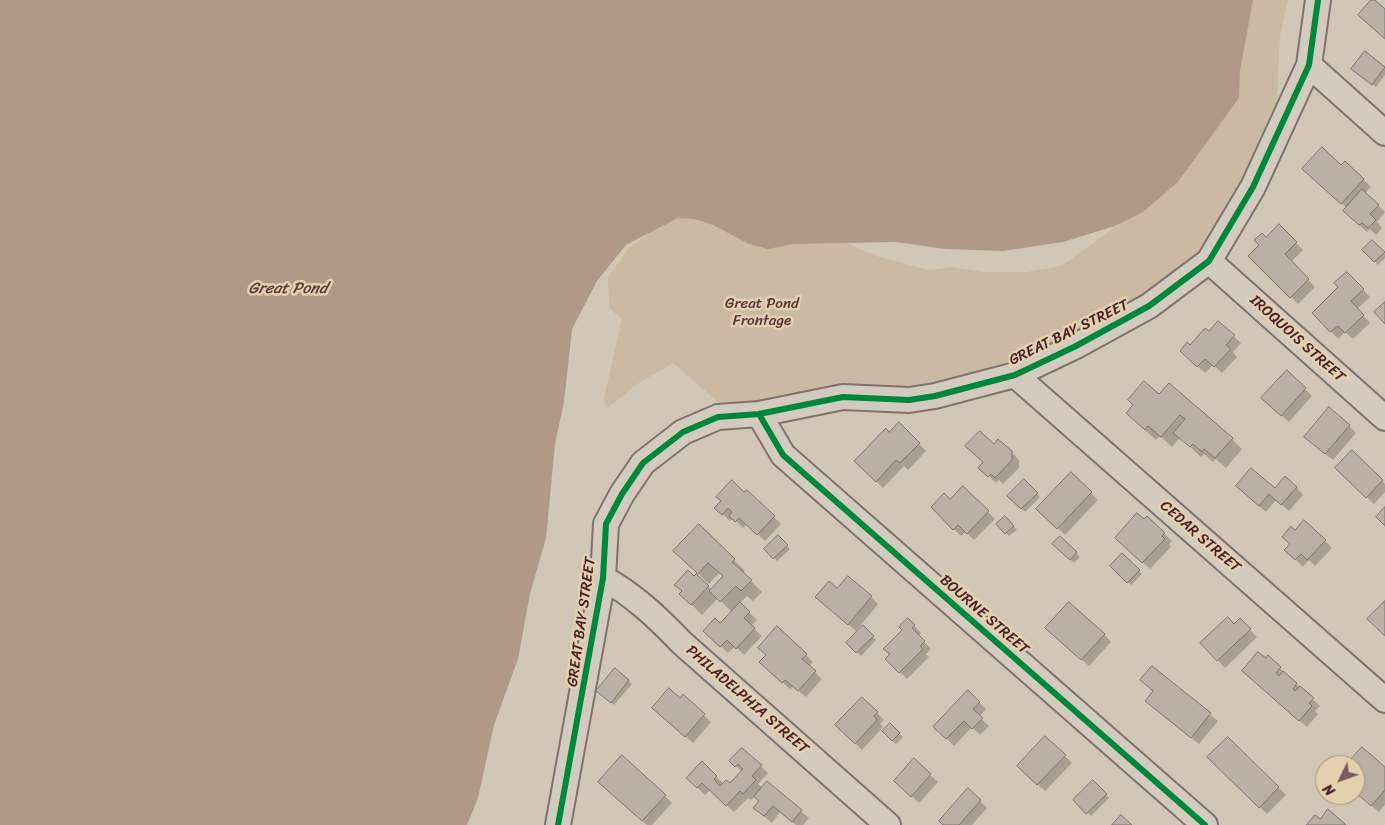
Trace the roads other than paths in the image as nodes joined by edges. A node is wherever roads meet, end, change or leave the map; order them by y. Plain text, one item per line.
1 (1318, 0) edge
2 (1309, 65) junction
3 (1385, 133) edge
4 (1209, 261) junction
5 (1015, 375) junction
6 (759, 414) junction
7 (1385, 418) edge
8 (603, 578) junction
9 (1385, 700) edge
10 (558, 825) edge
11 (888, 825) edge
12 (1205, 825) edge

1 - 2 street, GREAT BAY STREET
2 - 3 street
2 - 4 street, GREAT BAY STREET
4 - 5 street, GREAT BAY STREET
4 - 7 street, IROQUOIS STREET
5 - 6 street, GREAT BAY STREET
5 - 9 street, CEDAR STREET
6 - 8 street, GREAT BAY STREET
6 - 12 street, BOURNE STREET
8 - 10 street, GREAT BAY STREET
8 - 11 street, PHILADELPHIA STREET

